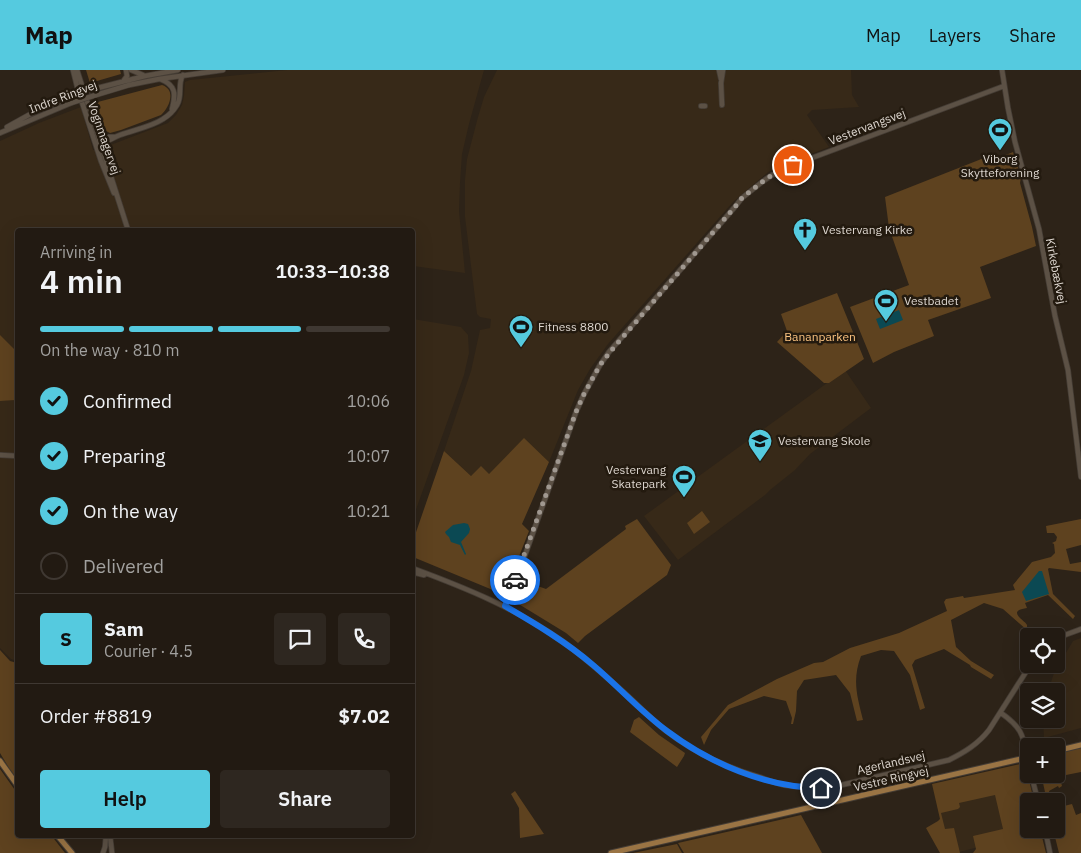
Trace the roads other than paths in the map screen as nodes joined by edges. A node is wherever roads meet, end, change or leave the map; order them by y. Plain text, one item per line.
1 (72, 70) edge
2 (77, 70) edge
3 (126, 70) edge
4 (131, 70) edge
5 (178, 70) edge
6 (223, 70) edge
7 (721, 70) edge
8 (1002, 70) edge
9 (183, 75) junction
10 (145, 76) junction
11 (159, 79) junction
12 (122, 81) junction
13 (1004, 86) junction
14 (95, 92) junction
15 (722, 105) dead end
16 (171, 112) junction
17 (0, 132) edge
18 (98, 143) junction
19 (127, 228) edge
20 (0, 455) edge
21 (15, 456) edge
22 (1081, 477) edge
23 (415, 571) edge
24 (505, 606) junction
25 (1081, 629) edge
26 (1065, 635) edge
27 (1025, 673) edge
28 (1001, 713) junction
29 (1022, 738) edge
30 (1081, 745) edge
31 (1065, 749) edge
32 (1020, 759) edge
33 (0, 761) edge
34 (15, 782) edge
35 (60, 838) edge
36 (106, 838) edge
37 (110, 838) edge
38 (1046, 838) edge
39 (72, 851) edge
40 (103, 853) edge
41 (112, 853) edge
42 (611, 853) edge
43 (1050, 853) edge

1 - 18 street, Vognmagervej
2 - 18 street, Vognmagervej
3 - 12 street
4 - 10 street
5 - 10 street, Indre Ringvej
6 - 9 street, Indre Ringvej
7 - 15 street
8 - 13 street, Kirkebækvej
9 - 11 street, Indre Ringvej
9 - 16 street
10 - 12 street, Indre Ringvej
11 - 14 street, Indre Ringvej
11 - 16 street
12 - 14 street, Indre Ringvej
13 - 22 street, Kirkebækvej
13 - 24 street, Vestervangsvej
14 - 17 street, Indre Ringvej, bridge
14 - 17 street, Indre Ringvej, bridge
16 - 18 street
18 - 19 street, Vognmagervej
20 - 21 street
23 - 24 street, Agerlandsvej
24 - 28 street, Agerlandsvej
25 - 26 street
27 - 28 street, Agerlandsvej
28 - 29 street
30 - 31 main road
32 - 42 main road, Vestre Ringvej, bridge
33 - 34 main road
35 - 39 main road
36 - 40 street
37 - 41 street
38 - 43 street

